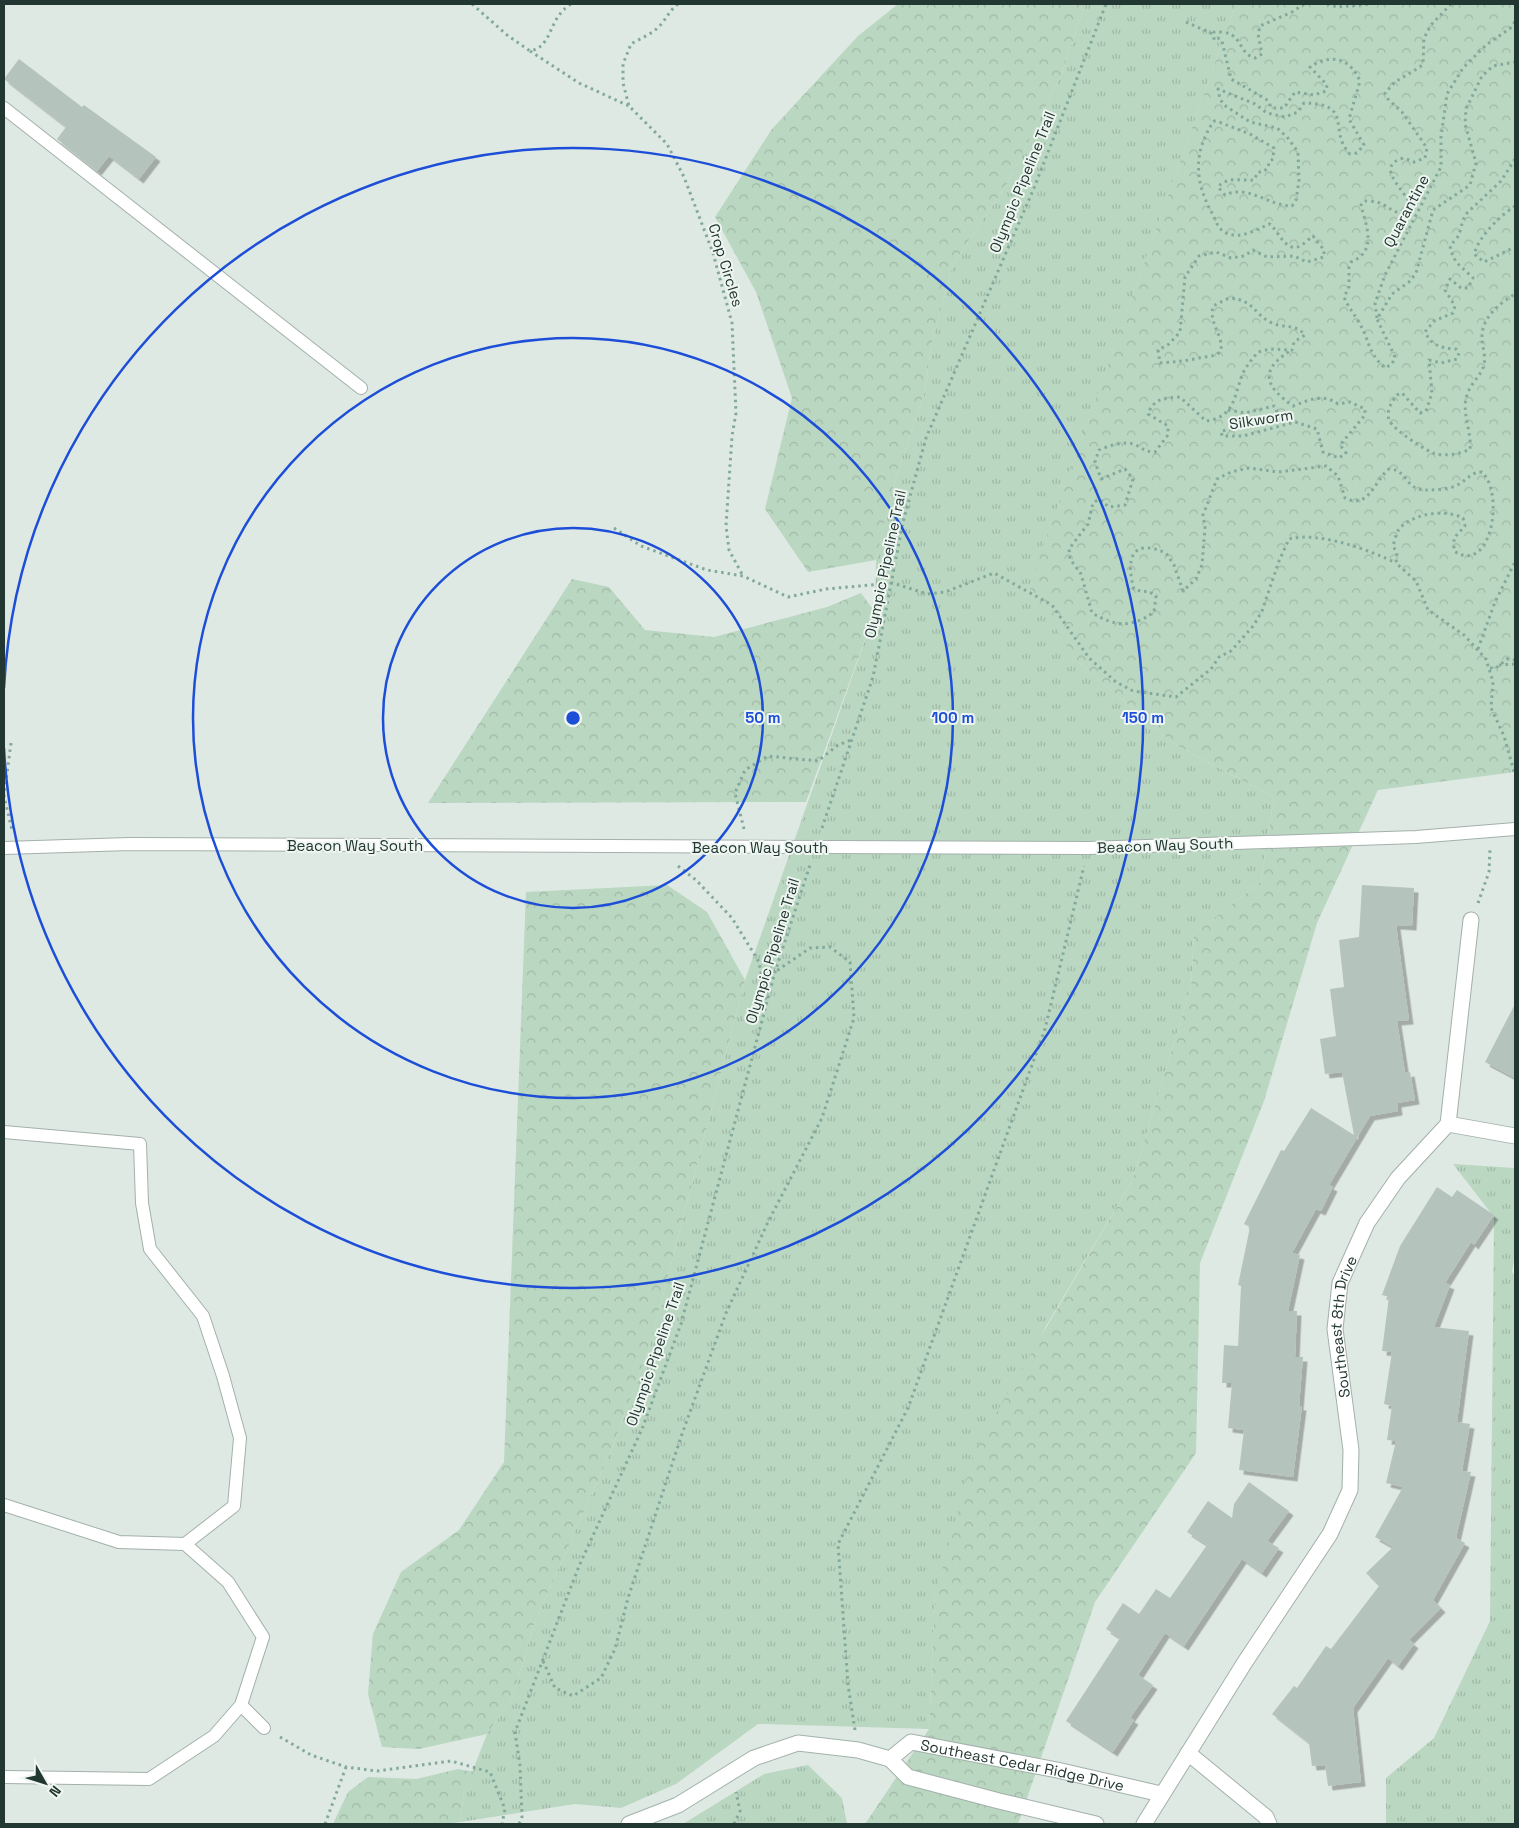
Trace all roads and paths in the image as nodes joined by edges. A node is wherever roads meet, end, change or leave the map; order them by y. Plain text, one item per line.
1 (472, 4) edge
2 (571, 4) edge
3 (678, 4) edge
4 (1106, 4) edge
5 (1304, 4) edge
6 (1327, 4) edge
7 (1371, 4) edge
8 (1451, 4) edge
9 (1515, 21) edge
10 (1186, 22) dead end
11 (1212, 34) junction
12 (530, 51) junction
13 (1515, 62) edge
14 (629, 106) junction
15 (4, 108) edge
16 (1515, 159) edge
17 (1515, 206) edge
18 (1515, 247) edge
19 (1515, 294) edge
20 (1377, 319) junction
21 (1292, 350) junction
22 (361, 388) dead end
23 (1228, 410) junction
24 (614, 528) dead end
25 (1515, 562) edge
26 (1396, 563) junction
27 (743, 576) junction
28 (893, 583) junction
29 (1478, 650) junction
30 (1515, 660) edge
31 (1515, 664) edge
32 (1499, 665) junction
33 (1490, 669) junction
34 (852, 740) junction
35 (11, 743) dead end
36 (1515, 775) edge
37 (1515, 829) edge
38 (1491, 831) junction
39 (652, 846) junction
40 (746, 846) junction
41 (816, 847) junction
42 (10, 848) edge
43 (1088, 848) junction
44 (1472, 920) joint
45 (775, 972) junction
46 (767, 1004) junction
47 (1448, 1124) junction
48 (4, 1132) edge
49 (1515, 1136) edge
50 (4, 1505) edge
51 (185, 1544) junction
52 (543, 1660) junction
53 (241, 1705) junction
54 (264, 1728) joint
55 (858, 1750) junction
56 (1188, 1753) junction
57 (890, 1759) junction
58 (346, 1767) junction
59 (732, 1772) junction
60 (4, 1777) edge
61 (1161, 1794) junction
62 (325, 1824) edge
63 (502, 1824) edge
64 (519, 1824) edge
65 (629, 1824) edge
66 (734, 1824) edge
67 (1096, 1824) edge
68 (1144, 1824) edge
69 (1270, 1824) edge

1 - 12 path
2 - 12 path
3 - 14 path
4 - 28 path, Olympic Pipeline Trail
5 - 11 path
6 - 7 path
8 - 20 path
9 - 20 path, Quarantine
10 - 11 path
11 - 21 path, Silkworm
12 - 14 path
13 - 20 path
14 - 27 path, Crop Circles
15 - 22 lane
16 - 19 path
17 - 18 path
21 - 23 path, Silkworm
21 - 23 path, Silkworm
23 - 26 path, Silkworm
24 - 27 path
25 - 29 path
26 - 28 path
26 - 29 path
27 - 28 path
28 - 34 path, Olympic Pipeline Trail
29 - 33 path
30 - 32 path
31 - 32 path
32 - 33 path
33 - 36 path
34 - 40 path
34 - 41 path, Olympic Pipeline Trail
35 - 42 path
37 - 38 lane, Beacon Way South
38 - 43 lane, Beacon Way South
38 - 44 path
39 - 40 lane, Beacon Way South
39 - 42 lane, Beacon Way South
39 - 46 path
40 - 41 lane, Beacon Way South
41 - 43 lane, Beacon Way South
41 - 45 path, Olympic Pipeline Trail
43 - 55 path
44 - 47 street
45 - 46 path, Olympic Pipeline Trail
45 - 52 path
46 - 52 path, Olympic Pipeline Trail
47 - 49 street
47 - 56 street, Southeast 8th Drive
48 - 51 lane
50 - 51 lane
51 - 53 lane
52 - 64 path, Olympic Pipeline Trail
53 - 54 lane
53 - 60 lane
54 - 58 path
55 - 57 street
55 - 59 street
56 - 61 street, Southeast 8th Drive
56 - 69 street
57 - 61 street, Southeast Cedar Ridge Drive
57 - 67 street
58 - 62 path
58 - 63 path
59 - 65 street
59 - 66 path
61 - 68 street, Southeast 8th Drive

